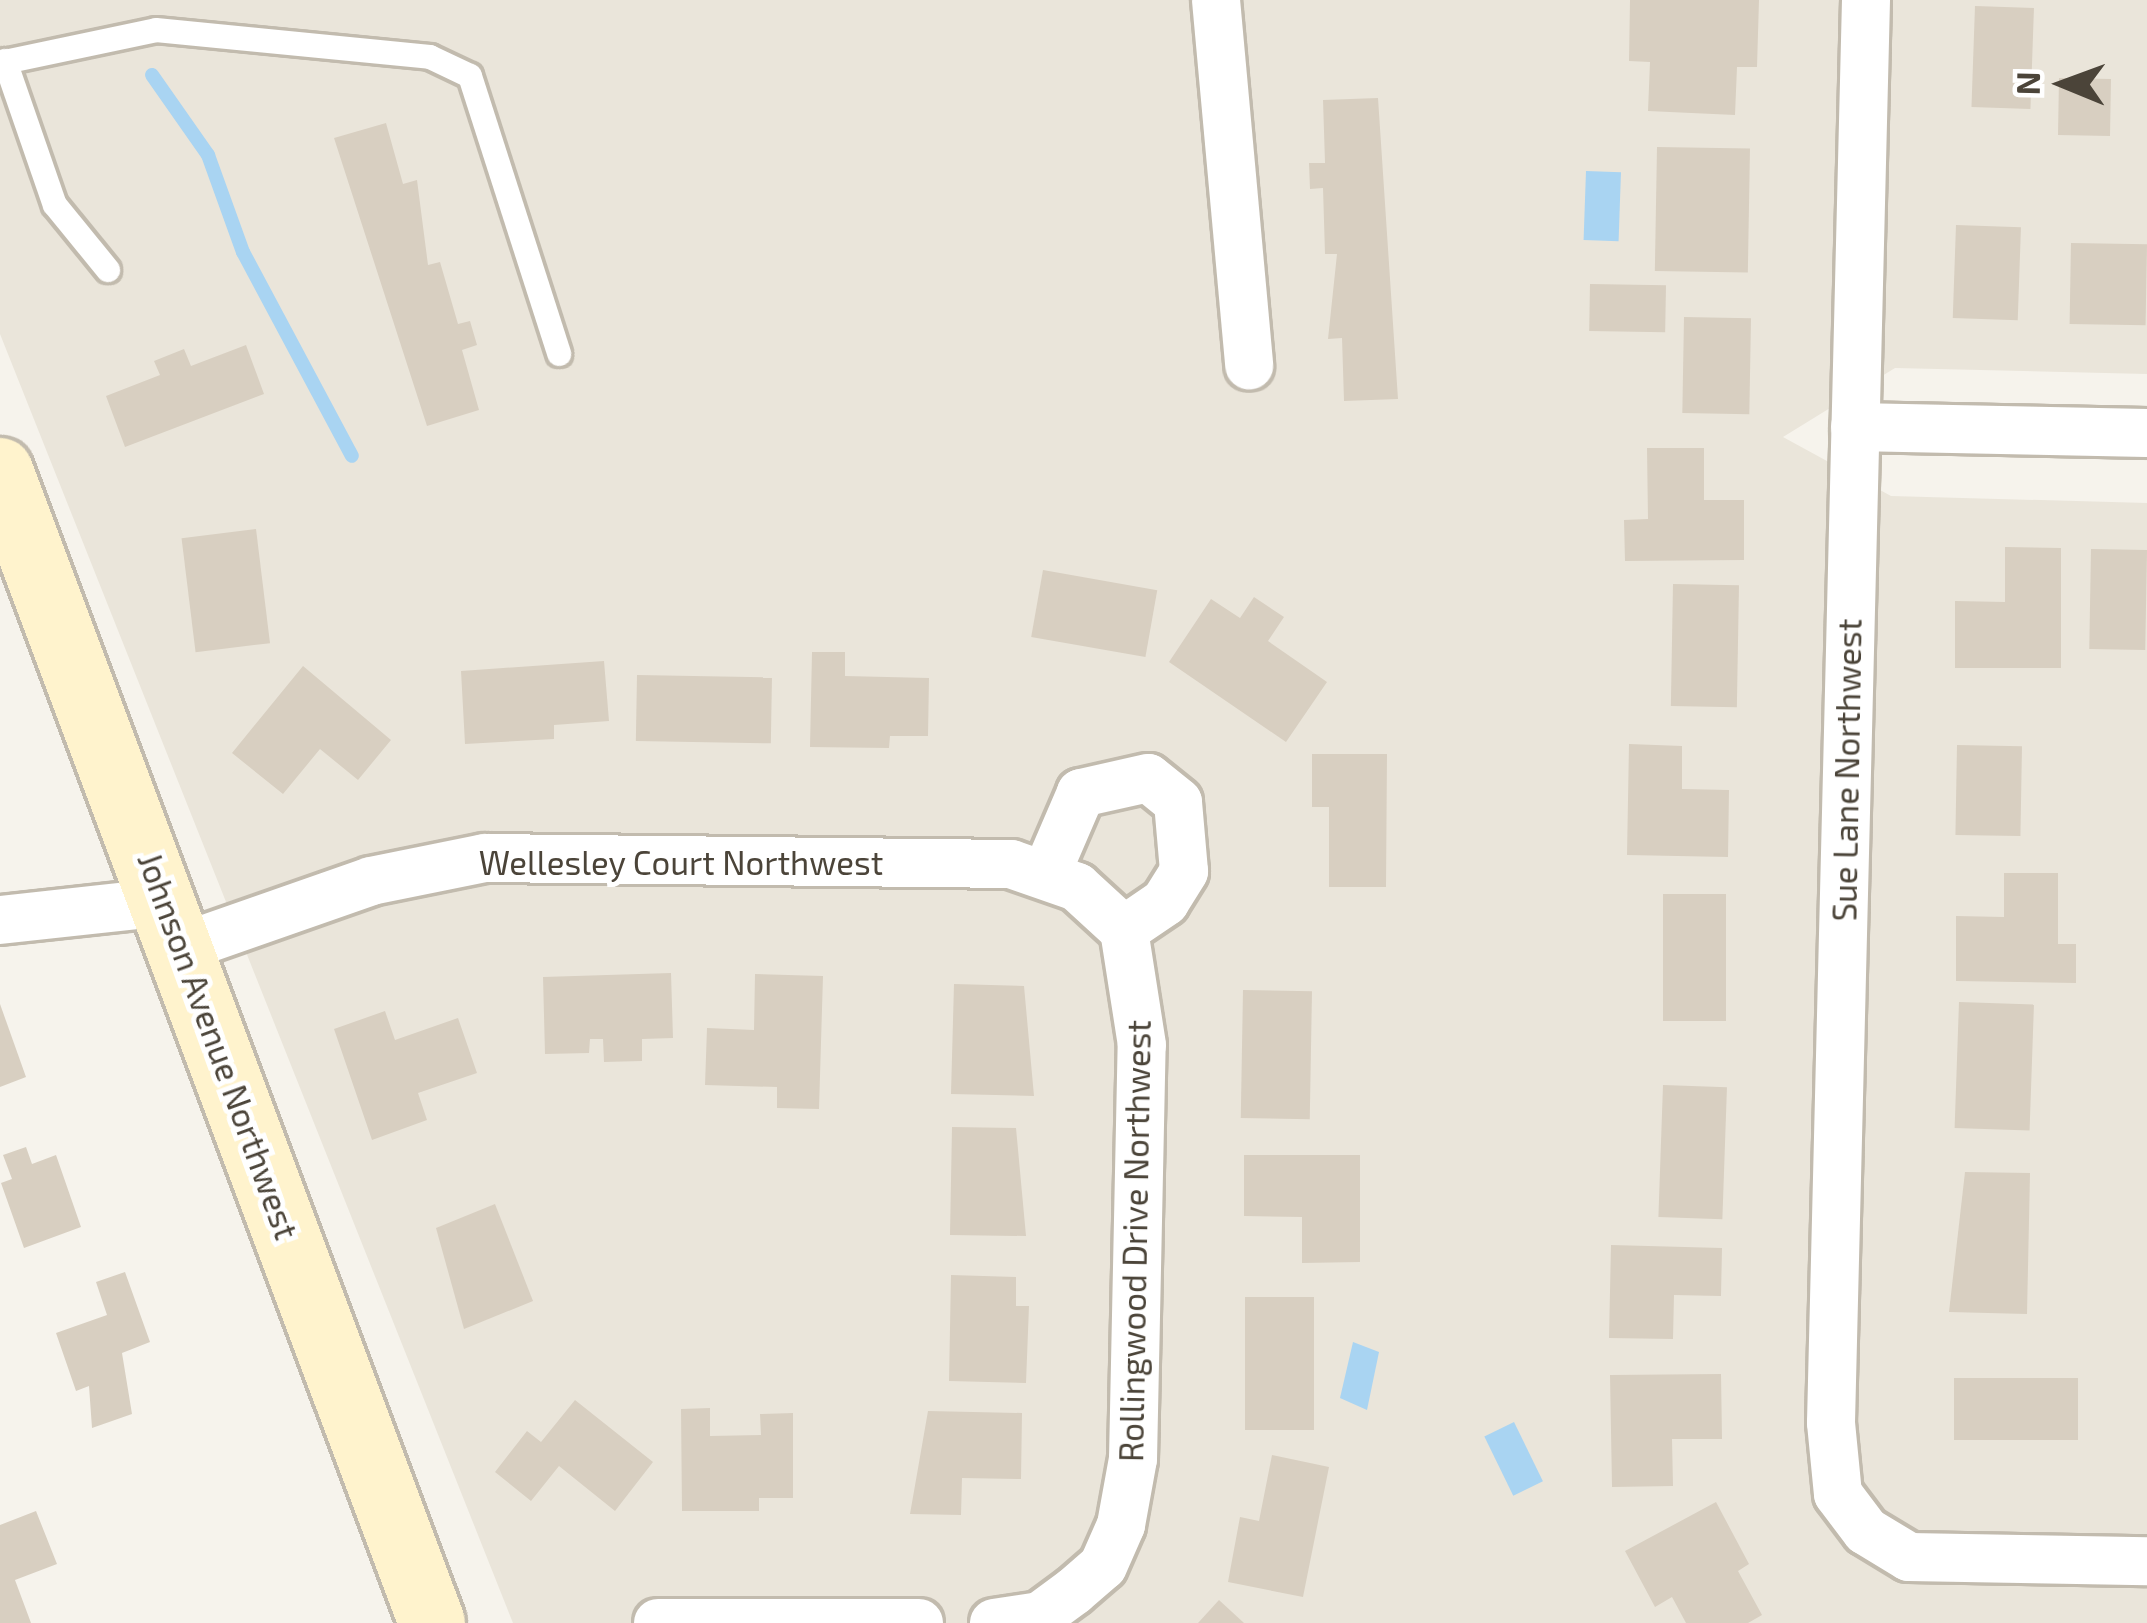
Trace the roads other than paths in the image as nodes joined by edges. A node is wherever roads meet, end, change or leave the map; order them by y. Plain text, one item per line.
1 (1216, 0) edge
2 (1866, 0) edge
3 (3, 62) edge
4 (108, 270) dead end
5 (559, 354) dead end
6 (1249, 366) dead end
7 (1855, 427) junction
8 (2147, 433) edge
9 (0, 471) edge
10 (1047, 872) junction
11 (0, 920) edge
12 (174, 924) junction
13 (1124, 929) junction
14 (2147, 1561) edge
15 (432, 1623) edge
16 (658, 1623) edge
17 (919, 1623) edge
18 (994, 1623) edge

1 - 6 street
2 - 7 street, Sue Lane Northwest
3 - 4 lane
3 - 5 lane
7 - 8 street
7 - 14 street, Sue Lane Northwest
9 - 12 street, Johnson Avenue Northwest
10 - 12 street, Wellesley Court Northwest
10 - 13 street
10 - 13 street
11 - 12 street, Wellesley Court Northwest
12 - 15 street, Johnson Avenue Northwest
13 - 18 street, Rollingwood Drive Northwest
16 - 17 street

